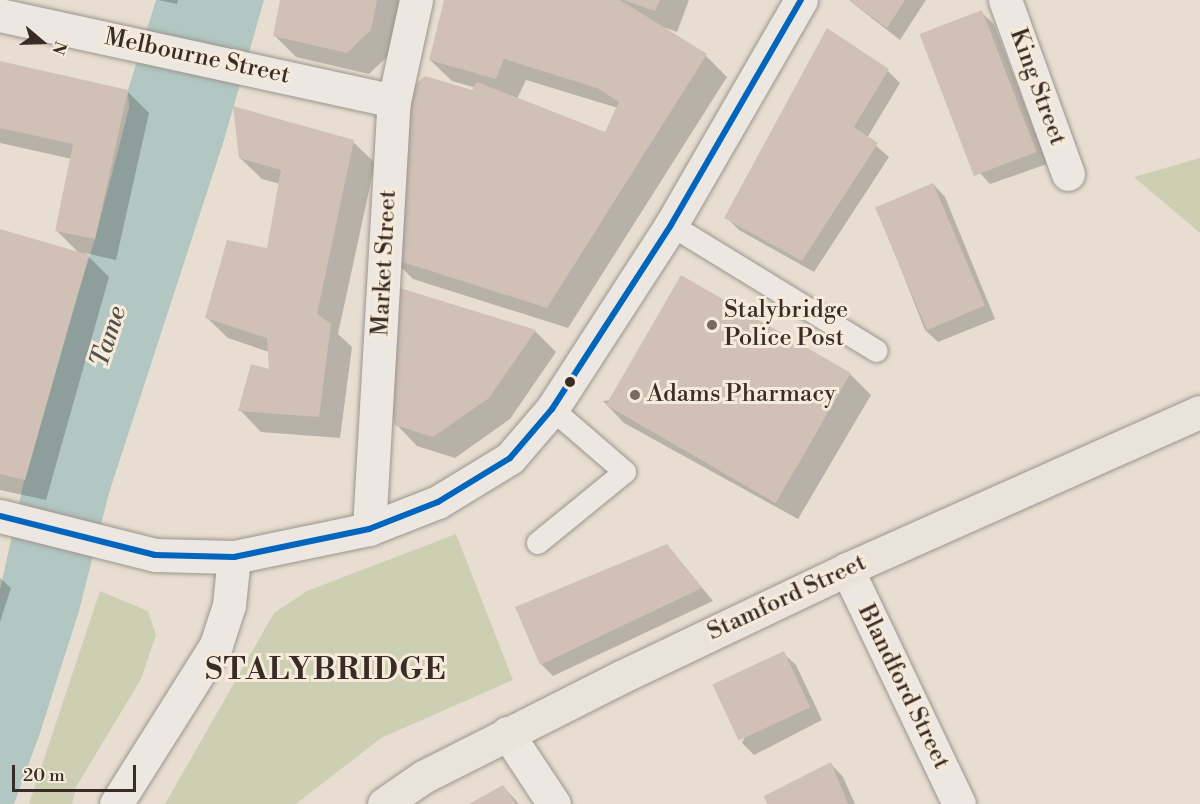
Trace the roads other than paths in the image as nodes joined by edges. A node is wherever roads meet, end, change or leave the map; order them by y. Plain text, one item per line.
1 (416, 0) edge
2 (801, 0) edge
3 (1005, 0) edge
4 (0, 15) edge
5 (394, 101) junction
6 (1068, 174) dead end
7 (671, 225) junction
8 (877, 351) dead end
9 (552, 409) junction
10 (1200, 412) edge
11 (0, 516) edge
12 (369, 529) junction
13 (538, 543) dead end
14 (234, 556) junction
15 (847, 569) junction
16 (507, 733) junction
17 (116, 804) edge
18 (384, 804) edge
19 (554, 804) edge
20 (959, 804) edge

1 - 5 street, Market Street
2 - 7 street
3 - 6 street, King Street
4 - 5 street, Melbourne Street
5 - 12 street, Market Street
7 - 8 lane
7 - 9 street
9 - 12 street
9 - 13 lane
10 - 15 highway, Stamford Street
11 - 14 street
12 - 14 street
14 - 17 street
15 - 16 highway, Stamford Street
15 - 20 street, Blandford Street
16 - 18 highway, Stamford Street
16 - 19 street

